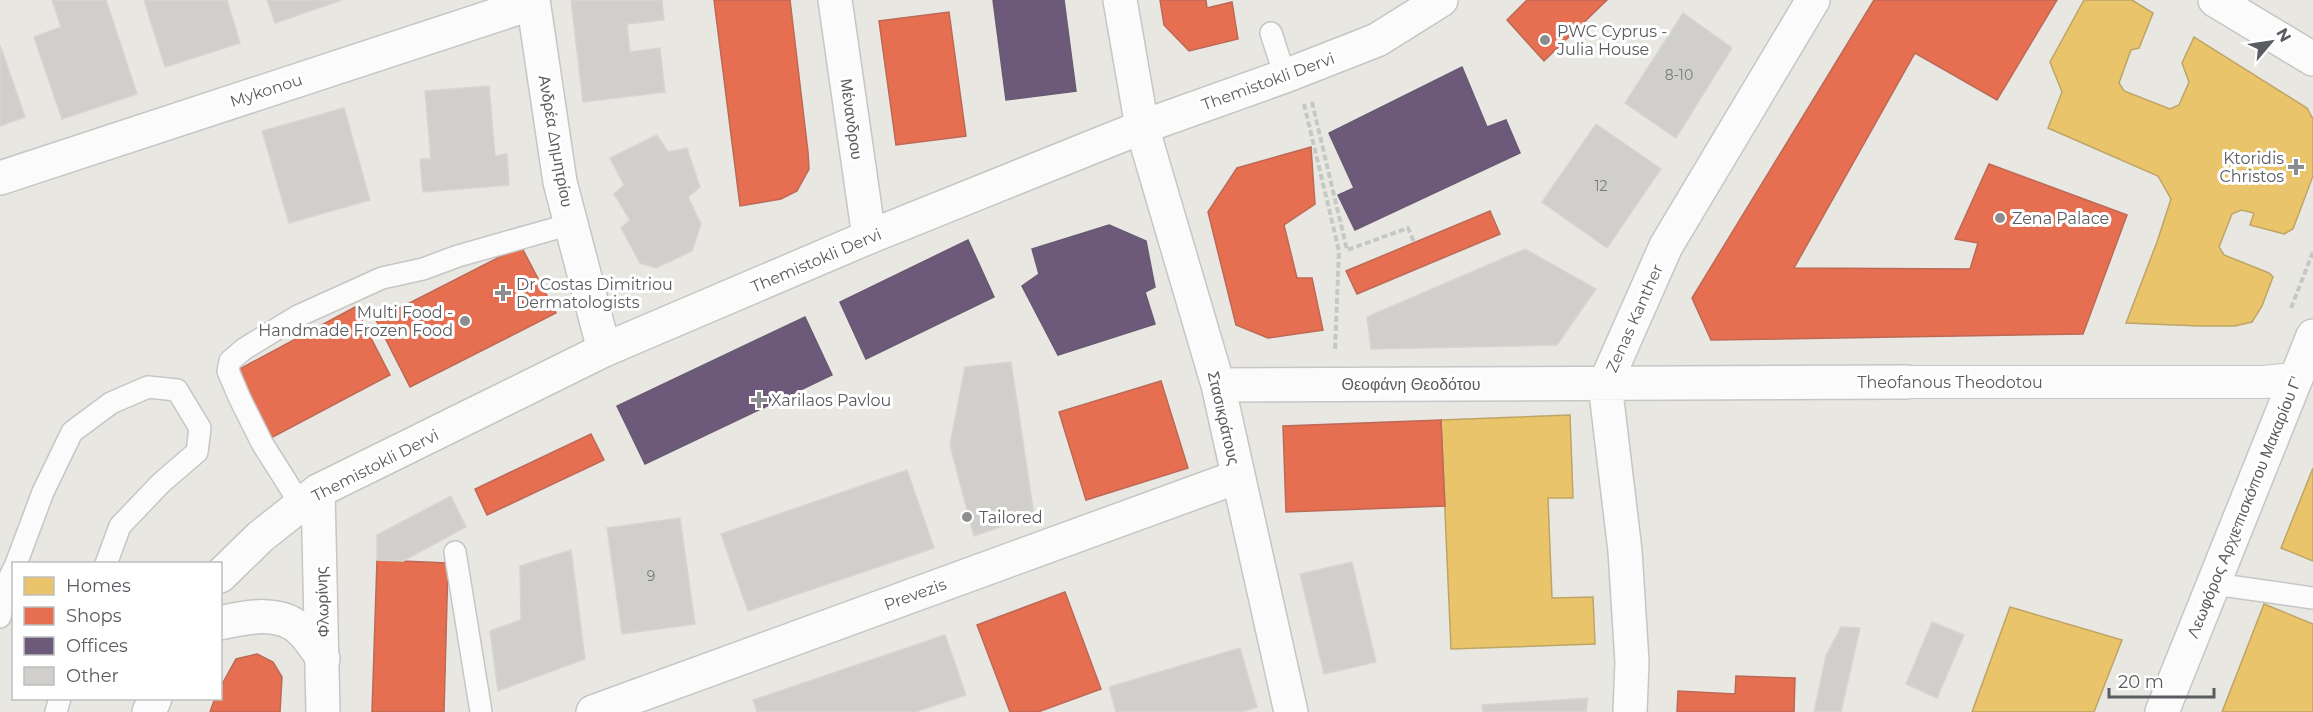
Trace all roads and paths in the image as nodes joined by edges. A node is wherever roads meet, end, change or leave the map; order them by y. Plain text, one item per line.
1 (835, 0) edge
2 (1120, 0) edge
3 (1441, 0) edge
4 (1814, 0) edge
5 (2215, 0) edge
6 (533, 1) edge
7 (1271, 33) dead end
8 (2313, 59) edge
9 (1285, 76) junction
10 (1142, 127) junction
11 (0, 178) edge
12 (571, 225) junction
13 (869, 237) junction
14 (1414, 242) dead end
15 (2313, 336) edge
16 (604, 351) junction
17 (2295, 379) junction
18 (1906, 382) joint
19 (1333, 384) junction
20 (1605, 384) junction
21 (1218, 385) junction
22 (1237, 477) junction
23 (310, 498) junction
24 (454, 552) dead end
25 (16, 562) edge
26 (107, 562) edge
27 (222, 574) edge
28 (8, 579) edge
29 (2214, 584) junction
30 (2313, 598) edge
31 (0, 616) edge
32 (222, 623) edge
33 (323, 659) junction
34 (323, 712) edge
35 (481, 712) edge
36 (593, 712) edge
37 (1291, 712) edge
38 (1630, 712) edge
39 (2162, 712) edge

1 - 13 street, Μένανδρου
2 - 10 street, Στασικράτους
3 - 9 street, Themistokli Dervi
4 - 20 street, Zenas Kanther
5 - 8 street
6 - 11 street, Mykonou
6 - 12 street, Ανδρέα Δημητρίου
7 - 9 lane
9 - 10 street, Themistokli Dervi
10 - 13 street, Themistokli Dervi
10 - 21 street, Στασικράτους
12 - 16 street, Ανδρέα Δημητρίου
12 - 23 lane
13 - 16 street, Themistokli Dervi
14 - 19 path
15 - 17 street, Λεωφόρος Αρχιεπισκόπου Μακαρίου Γ'
16 - 23 street, Themistokli Dervi
17 - 18 street, Theofanous Theodotou
17 - 29 street, Λεωφόρος Αρχιεπισκόπου Μακαρίου Γ'
18 - 20 street, Theofanous Theodotou
19 - 20 street, Θεοφάνη Θεοδότου
19 - 21 street, Θεοφάνη Θεοδότου
20 - 38 street, Zenas Kanther
21 - 22 street, Στασικράτους
22 - 36 street, Prevezis
22 - 37 street, Στασικράτους
23 - 27 street, Themistokli Dervi
23 - 33 street, Φλωρίνης
24 - 35 lane
25 - 26 lane
28 - 31 lane
29 - 30 lane
29 - 39 street, Λεωφόρος Αρχιεπισκόπου Μακαρίου Γ'
32 - 33 street
33 - 34 street, Φλωρίνης

